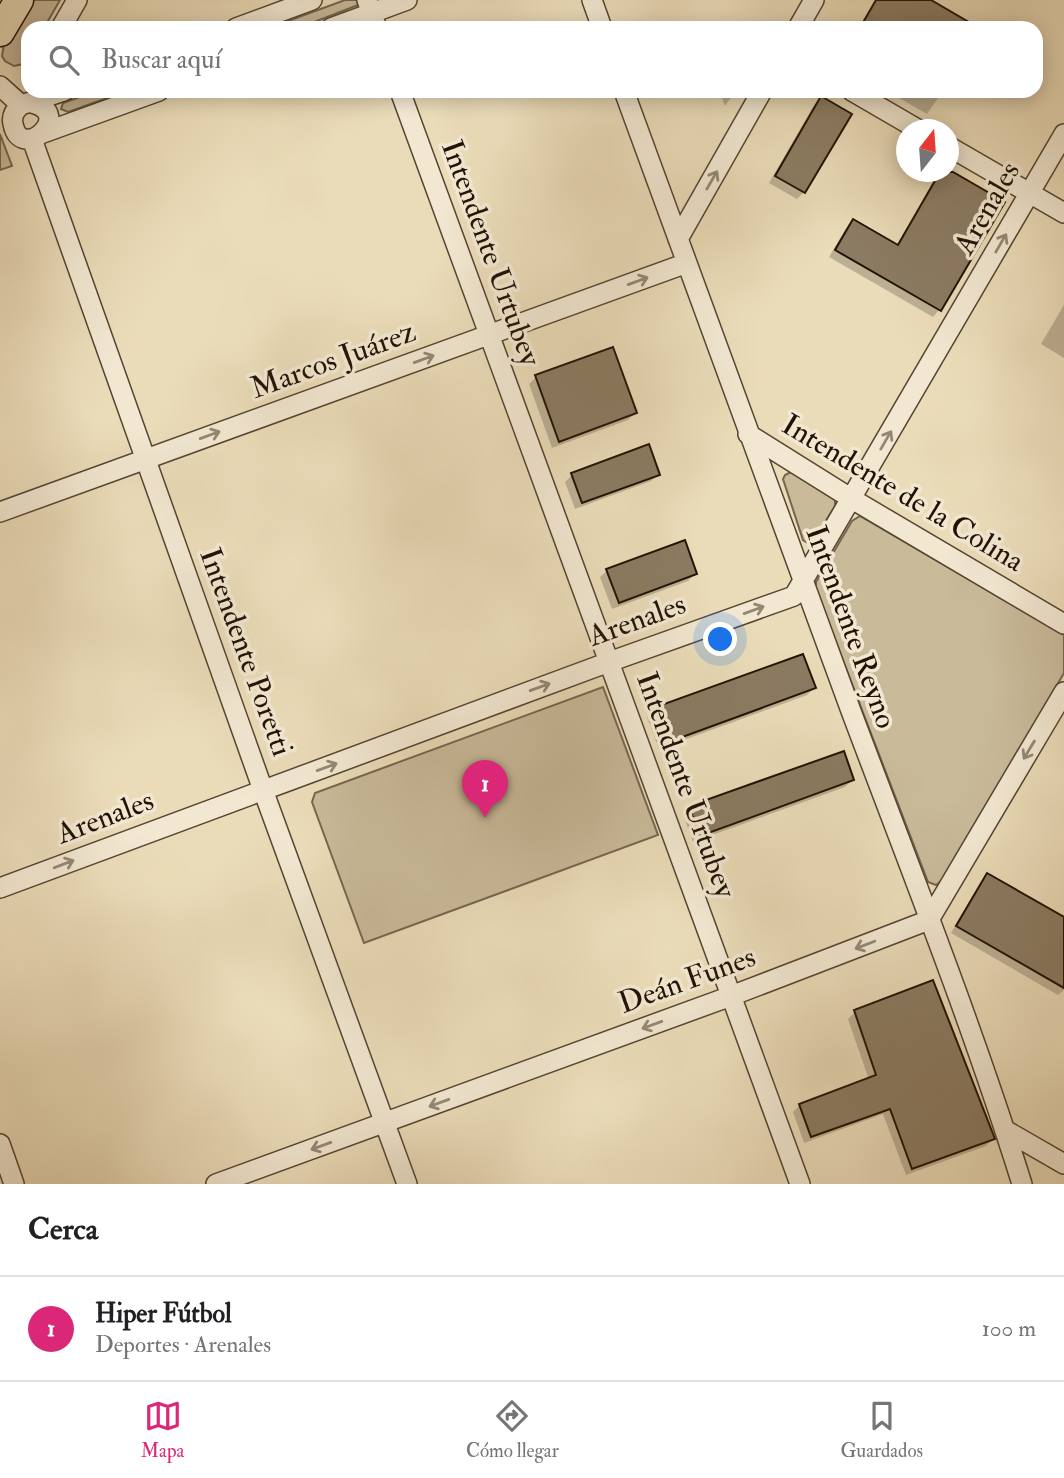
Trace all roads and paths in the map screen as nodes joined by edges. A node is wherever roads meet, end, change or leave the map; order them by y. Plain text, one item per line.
1 (77, 0) edge
2 (312, 0) edge
3 (407, 0) edge
4 (592, 0) edge
5 (814, 0) edge
6 (373, 10) edge
7 (65, 21) edge
8 (255, 21) edge
9 (347, 21) edge
10 (600, 21) edge
11 (802, 21) edge
12 (0, 86) edge
13 (42, 98) edge
14 (140, 98) edge
15 (403, 98) edge
16 (627, 98) edge
17 (758, 98) edge
18 (864, 98) edge
19 (20, 105) edge
20 (900, 119) edge
21 (1064, 134) edge
22 (38, 136) junction
23 (959, 152) edge
24 (1030, 193) junction
25 (1064, 213) edge
26 (678, 239) junction
27 (687, 263) junction
28 (489, 335) junction
29 (748, 434) junction
30 (146, 458) junction
31 (852, 499) junction
32 (0, 512) edge
33 (803, 583) junction
34 (1064, 624) edge
35 (609, 662) junction
36 (1064, 692) edge
37 (263, 790) junction
38 (0, 888) edge
39 (929, 920) junction
40 (731, 996) junction
41 (385, 1123) junction
42 (1005, 1130) junction
43 (0, 1144) edge
44 (1064, 1164) edge
45 (14, 1184) edge
46 (216, 1184) edge
47 (407, 1184) edge
48 (800, 1184) edge
49 (1022, 1184) edge

1 - 7 street
2 - 8 street
3 - 6 street
4 - 10 street
5 - 11 street
6 - 9 street
12 - 19 street
13 - 19 street
14 - 22 street
15 - 28 street, Intendente Urtubey
16 - 26 street, Intendente Reyno
26 -> 17 street
18 - 20 street
19 - 22 street
19 - 22 street
21 - 24 street, Arenales
22 - 30 street, Intendente Poretti
23 - 24 street
24 - 25 street
31 -> 24 street, Arenales
26 - 27 street, Intendente Reyno
28 -> 27 street, Marcos Juárez
27 - 29 street, Intendente Reyno
30 -> 28 street, Marcos Juárez
28 - 35 street, Intendente Urtubey
29 - 31 street, Intendente de la Colina
29 - 33 street, Intendente Reyno
30 - 32 street, Marcos Juárez
30 - 37 street, Intendente Poretti
31 - 33 street, Arenales
31 - 34 street, Intendente de la Colina
35 -> 33 street, Arenales
33 - 39 street, Intendente Reyno
37 -> 35 street, Arenales
35 - 40 street, Intendente Urtubey
36 -> 39 street
38 -> 37 street, Arenales
37 - 41 street, Intendente Poretti
39 -> 40 street, Deán Funes
39 - 42 street, Intendente Reyno
40 -> 41 street, Deán Funes
40 - 48 street, Intendente Urtubey
41 -> 46 street, Deán Funes
41 - 47 street, Intendente Poretti
42 - 44 street
42 - 49 street, Intendente Reyno
43 - 45 street

